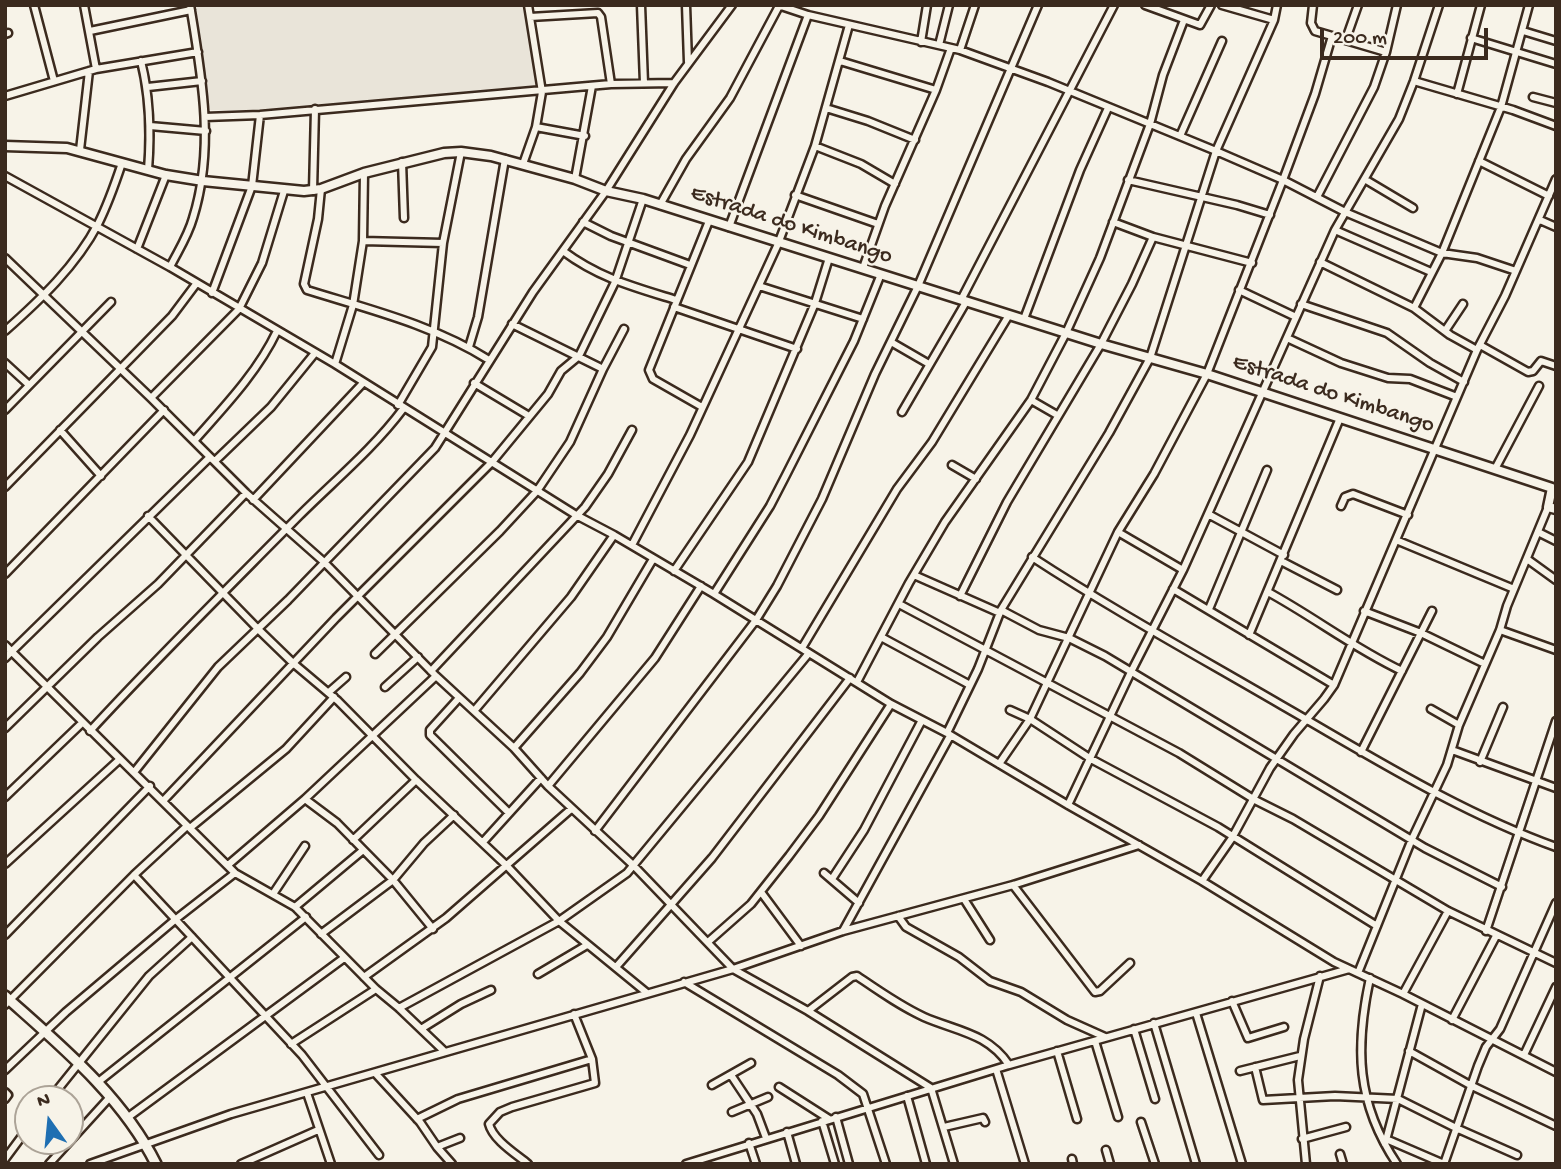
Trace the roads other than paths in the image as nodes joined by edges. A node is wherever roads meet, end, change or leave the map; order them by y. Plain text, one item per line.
1 (34, 5) edge
2 (84, 5) edge
3 (528, 5) edge
4 (641, 5) edge
5 (686, 5) edge
6 (732, 5) edge
7 (927, 5) edge
8 (949, 5) edge
9 (975, 5) edge
10 (1038, 5) edge
11 (1114, 5) edge
12 (1145, 5) edge
13 (1211, 5) edge
14 (1222, 5) edge
15 (1277, 5) edge
16 (1313, 5) edge
17 (1358, 5) edge
18 (1397, 5) edge
19 (1438, 5) edge
20 (1481, 5) edge
21 (1529, 5) edge
22 (778, 6) edge
23 (191, 8) edge
24 (808, 15) junction
25 (530, 17) junction
26 (1184, 20) junction
27 (1274, 20) junction
28 (849, 25) junction
29 (90, 32) junction
30 (1522, 32) junction
31 (1332, 36) junction
32 (1471, 38) junction
33 (1346, 39) junction
34 (1222, 41) dead end
35 (1556, 41) edge
36 (920, 42) junction
37 (939, 45) junction
38 (951, 48) junction
39 (960, 50) junction
40 (198, 52) junction
41 (1386, 52) junction
42 (1517, 52) junction
43 (141, 61) junction
44 (840, 61) junction
45 (688, 62) junction
46 (1556, 64) edge
47 (1010, 69) junction
48 (93, 70) junction
49 (54, 81) junction
50 (202, 81) junction
51 (1414, 81) junction
52 (644, 83) junction
53 (674, 83) junction
54 (611, 84) junction
55 (592, 86) junction
56 (148, 88) junction
57 (936, 90) junction
58 (1070, 91) junction
59 (542, 92) junction
60 (1457, 94) junction
61 (5, 96) edge
62 (1533, 97) dead end
63 (1556, 103) edge
64 (1500, 107) junction
65 (826, 108) junction
66 (1108, 108) junction
67 (315, 109) junction
68 (260, 115) junction
69 (205, 117) junction
70 (1150, 124) junction
71 (1556, 125) edge
72 (150, 126) junction
73 (536, 127) junction
74 (206, 131) junction
75 (585, 136) junction
76 (1180, 136) junction
77 (915, 140) junction
78 (5, 146) edge
79 (815, 146) junction
80 (80, 150) junction
81 (1216, 151) junction
82 (461, 152) junction
83 (505, 159) junction
84 (1479, 161) junction
85 (402, 162) junction
86 (122, 163) junction
87 (523, 164) junction
88 (148, 170) junction
89 (364, 173) junction
90 (166, 175) junction
91 (5, 176) edge
92 (575, 179) junction
93 (1128, 180) junction
94 (1283, 180) junction
95 (1366, 180) junction
96 (1556, 180) edge
97 (203, 181) junction
98 (895, 184) junction
99 (252, 186) junction
100 (317, 190) junction
101 (284, 191) junction
102 (606, 191) junction
103 (795, 195) junction
104 (1549, 196) junction
105 (1317, 197) junction
106 (1202, 198) junction
107 (643, 199) junction
108 (660, 205) junction
109 (1413, 208) dead end
110 (1345, 212) junction
111 (1270, 215) junction
112 (404, 218) dead end
113 (1540, 219) junction
114 (709, 220) junction
115 (583, 222) junction
116 (1113, 222) junction
117 (878, 224) junction
118 (97, 226) junction
119 (729, 227) junction
120 (1556, 227) edge
121 (1335, 230) junction
122 (1153, 237) junction
123 (363, 241) junction
124 (443, 243) junction
125 (629, 243) junction
126 (778, 244) junction
127 (1186, 246) junction
128 (137, 249) junction
129 (563, 251) junction
130 (1442, 253) junction
131 (5, 258) edge
132 (829, 258) junction
133 (1252, 262) junction
134 (1320, 262) junction
135 (690, 265) junction
136 (170, 267) junction
137 (863, 268) junction
138 (1516, 271) junction
139 (1431, 272) junction
140 (881, 275) junction
141 (615, 282) junction
142 (195, 284) junction
143 (759, 286) junction
144 (918, 286) junction
145 (1239, 290) junction
146 (212, 293) junction
147 (43, 297) junction
148 (963, 301) junction
149 (111, 302) dead end
150 (816, 303) junction
151 (675, 304) junction
152 (1301, 304) junction
153 (1463, 304) dead end
154 (353, 305) junction
155 (1414, 308) junction
156 (239, 309) junction
157 (1009, 315) junction
158 (1296, 317) junction
159 (863, 319) junction
160 (1024, 319) junction
161 (512, 324) junction
162 (738, 327) junction
163 (624, 329) dead end
164 (5, 331) edge
165 (277, 331) junction
166 (432, 331) junction
167 (1445, 331) junction
168 (1066, 333) junction
169 (82, 334) junction
170 (1287, 338) junction
171 (891, 342) junction
172 (1101, 344) junction
173 (469, 347) junction
174 (1478, 348) junction
175 (797, 349) junction
176 (315, 353) junction
177 (579, 356) junction
178 (1150, 358) junction
179 (489, 360) junction
180 (5, 363) edge
181 (335, 364) junction
182 (929, 364) junction
183 (1556, 366) edge
184 (118, 368) junction
185 (603, 369) junction
186 (1207, 374) junction
187 (1464, 382) junction
188 (363, 383) junction
189 (474, 383) junction
190 (29, 385) junction
191 (1539, 386) dead end
192 (1262, 393) junction
193 (1457, 397) junction
194 (151, 398) junction
195 (1031, 400) junction
196 (400, 407) junction
197 (702, 407) junction
198 (5, 410) edge
199 (164, 410) junction
200 (902, 412) dead end
201 (1057, 415) junction
202 (529, 416) junction
203 (1340, 418) junction
204 (60, 430) junction
205 (632, 430) dead end
206 (444, 433) junction
207 (194, 441) junction
208 (1435, 450) junction
209 (213, 459) junction
210 (492, 462) junction
211 (952, 465) dead end
212 (1494, 469) junction
213 (1267, 470) dead end
214 (101, 476) junction
215 (976, 480) junction
216 (1554, 484) edge
217 (5, 487) edge
218 (537, 491) junction
219 (246, 493) junction
220 (253, 499) junction
221 (1341, 506) dead end
222 (1552, 508) edge
223 (1208, 514) junction
224 (576, 515) junction
225 (1408, 515) junction
226 (148, 516) junction
227 (286, 530) junction
228 (1118, 532) junction
229 (1241, 532) junction
230 (1538, 532) junction
231 (614, 535) junction
232 (1396, 540) junction
233 (1556, 541) edge
234 (632, 545) junction
235 (186, 556) junction
236 (1032, 557) junction
237 (1282, 558) junction
238 (653, 559) junction
239 (1527, 559) junction
240 (324, 562) junction
241 (1183, 570) junction
242 (674, 571) junction
243 (5, 574) edge
244 (915, 575) junction
245 (1556, 580) edge
246 (701, 586) junction
247 (1173, 589) junction
248 (1514, 589) junction
249 (1337, 590) dead end
250 (1268, 592) junction
251 (1089, 593) junction
252 (222, 594) junction
253 (714, 594) junction
254 (960, 596) junction
255 (357, 597) junction
256 (899, 604) junction
257 (1209, 610) junction
258 (1001, 611) junction
259 (1364, 611) junction
260 (1432, 611) dead end
261 (756, 620) junction
262 (1152, 629) junction
263 (259, 630) junction
264 (1500, 630) junction
265 (1421, 633) junction
266 (395, 634) junction
267 (1249, 635) junction
268 (880, 636) junction
269 (1069, 638) junction
270 (1351, 643) junction
271 (5, 645) edge
272 (802, 648) junction
273 (985, 650) junction
274 (1556, 650) edge
275 (12, 652) junction
276 (809, 653) junction
277 (375, 654) dead end
278 (418, 657) junction
279 (5, 658) edge
280 (293, 663) junction
281 (1485, 664) junction
282 (1402, 671) junction
283 (1131, 672) junction
284 (434, 673) junction
285 (346, 677) dead end
286 (850, 678) junction
287 (857, 682) junction
288 (1049, 682) junction
289 (970, 685) junction
290 (1334, 685) junction
291 (46, 687) junction
292 (385, 687) dead end
293 (332, 695) junction
294 (459, 698) junction
295 (891, 704) junction
296 (1503, 707) dead end
297 (1010, 709) dead end
298 (1431, 709) dead end
299 (474, 711) junction
300 (1111, 716) junction
301 (1030, 719) junction
302 (1306, 719) junction
303 (922, 720) junction
304 (1556, 721) edge
305 (82, 723) junction
306 (1459, 725) junction
307 (5, 728) edge
308 (90, 730) junction
309 (1554, 731) edge
310 (948, 734) junction
311 (373, 737) junction
312 (514, 748) junction
313 (1452, 750) junction
314 (1361, 752) junction
315 (1277, 758) junction
316 (120, 759) junction
317 (1091, 759) junction
318 (1480, 762) junction
319 (999, 764) junction
320 (135, 771) junction
321 (541, 778) junction
322 (1536, 779) junction
323 (416, 780) junction
324 (150, 786) junction
325 (548, 786) junction
326 (1556, 788) edge
327 (1434, 792) junction
328 (5, 797) edge
329 (1252, 798) junction
330 (305, 799) junction
331 (164, 800) junction
332 (1068, 805) junction
333 (571, 809) junction
334 (508, 812) junction
335 (454, 815) junction
336 (188, 827) junction
337 (595, 831) junction
338 (1517, 833) junction
339 (1232, 838) junction
340 (1412, 839) junction
341 (353, 840) junction
342 (483, 842) junction
343 (1139, 845) junction
344 (305, 846) dead end
345 (1556, 847) edge
346 (362, 851) junction
347 (5, 864) edge
348 (228, 864) junction
349 (507, 866) junction
350 (634, 866) junction
351 (235, 873) junction
352 (824, 873) dead end
353 (134, 876) junction
354 (832, 879) junction
355 (393, 880) junction
356 (1202, 881) junction
357 (1396, 881) junction
358 (1013, 885) junction
359 (1502, 887) junction
360 (761, 892) junction
361 (273, 894) junction
362 (964, 899) junction
363 (859, 903) junction
364 (1555, 906) edge
365 (295, 907) junction
366 (671, 907) junction
367 (1448, 911) junction
368 (898, 916) junction
369 (306, 917) junction
370 (176, 919) junction
371 (559, 921) junction
372 (1377, 926) junction
373 (433, 929) junction
374 (843, 931) junction
375 (1486, 931) junction
376 (321, 934) junction
377 (5, 935) edge
378 (1496, 936) junction
379 (192, 937) junction
380 (990, 940) dead end
381 (708, 942) junction
382 (587, 945) junction
383 (801, 946) junction
384 (1534, 954) junction
385 (344, 958) junction
386 (1556, 963) edge
387 (1130, 964) dead end
388 (616, 967) junction
389 (733, 969) junction
390 (1349, 969) junction
391 (1358, 973) junction
392 (538, 974) dead end
393 (1320, 976) junction
394 (364, 977) junction
395 (230, 978) junction
396 (1370, 978) junction
397 (684, 982) junction
398 (1556, 987) edge
399 (376, 989) junction
400 (491, 990) dead end
401 (647, 993) junction
402 (1403, 993) junction
403 (7, 1000) edge
404 (1232, 1001) junction
405 (1422, 1004) junction
406 (400, 1008) junction
407 (808, 1011) junction
408 (1196, 1013) junction
409 (265, 1014) junction
410 (574, 1014) junction
411 (1452, 1020) junction
412 (1154, 1023) junction
413 (1284, 1027) dead end
414 (421, 1029) junction
415 (1134, 1029) junction
416 (45, 1033) junction
417 (1105, 1037) junction
418 (1492, 1040) junction
419 (1095, 1041) junction
420 (291, 1044) junction
421 (1057, 1051) junction
422 (1409, 1051) junction
423 (445, 1052) junction
424 (1524, 1055) junction
425 (1300, 1056) junction
426 (592, 1059) junction
427 (79, 1063) junction
428 (751, 1063) dead end
429 (1009, 1065) junction
430 (1255, 1067) junction
431 (996, 1069) junction
432 (5, 1070) edge
433 (1240, 1071) dead end
434 (1556, 1072) edge
435 (376, 1074) junction
436 (731, 1075) junction
437 (97, 1083) junction
438 (61, 1085) edge
439 (712, 1085) dead end
440 (1470, 1085) junction
441 (328, 1087) junction
442 (779, 1087) dead end
443 (931, 1088) junction
444 (5, 1092) edge
445 (307, 1093) junction
446 (907, 1096) junction
447 (1365, 1096) junction
448 (110, 1097) junction
449 (768, 1097) dead end
450 (1298, 1097) junction
451 (5, 1099) edge
452 (1154, 1099) dead end
453 (1398, 1099) junction
454 (751, 1105) junction
455 (869, 1107) junction
456 (732, 1112) dead end
457 (1118, 1116) dead end
458 (127, 1118) junction
459 (417, 1119) junction
460 (829, 1119) junction
461 (1077, 1119) dead end
462 (985, 1122) dead end
463 (1142, 1122) dead end
464 (1556, 1126) edge
465 (944, 1127) junction
466 (1346, 1127) dead end
467 (1456, 1128) junction
468 (318, 1130) junction
469 (787, 1132) junction
470 (460, 1138) dead end
471 (766, 1138) junction
472 (1302, 1139) junction
473 (1385, 1142) junction
474 (749, 1143) junction
475 (146, 1144) junction
476 (437, 1147) junction
477 (1106, 1150) dead end
478 (1340, 1154) dead end
479 (379, 1155) dead end
480 (1517, 1155) dead end
481 (705, 1161) edge
482 (49, 1164) edge
483 (91, 1164) edge
484 (156, 1164) edge
485 (241, 1164) edge
486 (331, 1164) edge
487 (452, 1164) edge
488 (528, 1164) edge
489 (686, 1164) edge
490 (756, 1164) edge
491 (796, 1164) edge
492 (835, 1164) edge
493 (849, 1164) edge
494 (886, 1164) edge
495 (926, 1164) edge
496 (954, 1164) edge
497 (1025, 1164) edge
498 (1110, 1164) edge
499 (1154, 1164) edge
500 (1196, 1164) edge
501 (1242, 1164) edge
502 (1306, 1164) edge
503 (1343, 1164) edge
504 (1397, 1164) edge
505 (1444, 1164) edge

1 - 49 street
2 - 29 street
3 - 25 street
4 - 52 street
5 - 45 street
6 - 45 street
7 - 36 street
8 - 37 street
9 - 39 street
10 - 47 street
11 - 58 street
12 - 26 street
13 - 26 street
14 - 27 street
15 - 27 street
16 - 31 street
17 - 33 street
18 - 41 street
19 - 51 street
20 - 32 street
21 - 30 street
22 - 24 street
22 - 108 street
23 - 29 street
23 - 40 street
24 - 28 street
24 - 119 street
25 - 54 street
25 - 59 street
26 - 70 street
27 - 81 street
28 - 36 street
28 - 44 street
29 - 48 street
30 - 35 street
30 - 42 street
31 - 33 street
31 - 94 street
32 - 42 street
32 - 60 street
33 - 41 street
34 - 76 street
36 - 37 street
37 - 38 street
38 - 39 street
38 - 57 street
39 - 47 street
40 - 43 street
40 - 50 street
41 - 105 street
42 - 46 street
42 - 64 street
43 - 48 street
43 - 56 street
44 - 57 street
44 - 65 street
45 - 53 street
47 - 58 street
47 - 144 street
48 - 49 street
48 - 80 street
49 - 61 street
50 - 56 street
50 - 69 street
51 - 60 street
51 - 95 street
52 - 53 street
52 - 54 street
53 - 102 street
54 - 55 street
55 - 59 street
55 - 75 street
56 - 72 street
57 - 77 street
58 - 66 street
58 - 148 street
59 - 67 street
59 - 73 street
60 - 64 street
62 - 63 street
64 - 71 street
64 - 84 street
65 - 77 street
65 - 79 street
66 - 70 street
66 - 160 street
67 - 68 street
67 - 100 street
68 - 69 street
68 - 99 street
69 - 74 street
70 - 76 street
70 - 93 street
72 - 74 street
72 - 88 street
73 - 75 street
73 - 87 street
74 - 97 street
75 - 92 street
76 - 81 street
77 - 98 street
78 - 80 street, Estrada do Kimbango
79 - 98 street
79 - 103 street
80 - 86 street, Estrada do Kimbango
81 - 94 street
81 - 106 street
82 - 83 street, Estrada do Kimbango
82 - 85 street, Estrada do Kimbango
82 - 124 street
83 - 87 street, Estrada do Kimbango
83 - 173 street
84 - 104 street
84 - 130 street
85 - 89 street, Estrada do Kimbango
85 - 112 street
86 - 88 street, Estrada do Kimbango
86 - 118 street
87 - 92 street, Estrada do Kimbango
88 - 90 street, Estrada do Kimbango
89 - 100 street, Estrada do Kimbango
89 - 123 street
90 - 97 street, Estrada do Kimbango
90 - 128 street
91 - 118 street
92 - 102 street, Estrada do Kimbango
93 - 106 street
93 - 116 street
94 - 105 street
94 - 111 street
95 - 109 street
95 - 110 street
96 - 104 street
97 - 99 street, Estrada do Kimbango
97 - 136 street
98 - 117 street
99 - 101 street, Estrada do Kimbango
99 - 146 street
100 - 101 street, Estrada do Kimbango
100 - 154 street
101 - 156 street
102 - 107 street, Estrada do Kimbango
102 - 115 street
103 - 117 street
103 - 126 street
104 - 113 street
105 - 110 street
106 - 111 street
106 - 127 street
107 - 108 street, Estrada do Kimbango
107 - 125 street
108 - 114 street, Estrada do Kimbango
110 - 121 street
110 - 130 street
111 - 133 street
113 - 120 street
113 - 138 street
114 - 119 street, Estrada do Kimbango
114 - 135 street
115 - 125 street
115 - 129 street
116 - 122 street
116 - 168 street
117 - 137 street
118 - 128 street
118 - 147 street
119 - 126 street, Estrada do Kimbango
121 - 134 street
121 - 139 street
122 - 127 street
122 - 172 street
123 - 124 street
123 - 154 street
124 - 166 street
125 - 135 street
125 - 141 street
126 - 132 street, Estrada do Kimbango
126 - 143 street
127 - 133 street
127 - 178 street
128 - 136 street
129 - 141 street
129 - 161 street
130 - 138 street
130 - 139 street
131 - 147 street
132 - 137 street, Estrada do Kimbango
132 - 150 street
133 - 145 street
134 - 152 street
134 - 155 street
135 - 151 street
136 - 142 street
137 - 140 street, Estrada do Kimbango
138 - 174 street
139 - 155 street
140 - 144 street, Estrada do Kimbango
140 - 159 street
141 - 151 street
141 - 177 street
142 - 146 street
142 - 184 street
143 - 150 street
143 - 162 street
144 - 148 street, Estrada do Kimbango
144 - 171 street
145 - 158 street
145 - 186 street
146 - 156 street
147 - 164 street
147 - 169 street
148 - 157 street, Estrada do Kimbango
148 - 182 street
149 - 169 street
150 - 159 street
150 - 175 street
151 - 162 street
151 - 197 street
152 - 158 street
152 - 187 street
153 - 167 street
154 - 166 street
154 - 181 street
155 - 167 street
156 - 165 street
156 - 194 street
157 - 160 street, Estrada do Kimbango
157 - 272 street
158 - 170 street
159 - 253 street
160 - 168 street, Estrada do Kimbango
161 - 177 street
161 - 179 street
162 - 175 street
162 - 197 street
163 - 185 street
165 - 176 street
165 - 207 street
166 - 173 street
166 - 196 street
167 - 174 street
168 - 172 street, Estrada do Kimbango
168 - 195 street
169 - 184 street
169 - 190 street
170 - 192 street
170 - 193 street
171 - 182 street
171 - 261 street
172 - 178 street, Estrada do Kimbango
172 - 201 street
173 - 179 street
174 - 183 street
174 - 187 street
175 - 242 street
176 - 181 street
176 - 209 street
177 - 185 street
177 - 202 street
178 - 186 street, Estrada do Kimbango
178 - 236 street
179 - 189 street
180 - 190 street
181 - 188 street
182 - 200 street
184 - 194 street
184 - 204 street
185 - 218 street
186 - 192 street, Estrada do Kimbango
186 - 228 street
187 - 193 street
188 - 196 street
188 - 220 street
189 - 202 street
189 - 206 street
190 - 198 street
191 - 212 street
192 - 203 street, Estrada do Kimbango
192 - 223 street
193 - 208 street
194 - 199 street
195 - 201 street
195 - 215 street
196 - 206 street
196 - 227 street
197 - 234 street
199 - 207 street
199 - 214 street
201 - 254 street
202 - 210 street
203 - 208 street, Estrada do Kimbango
203 - 237 street
204 - 214 street
204 - 217 street
205 - 224 street
206 - 210 street
206 - 240 street
207 - 209 street
208 - 212 street, Estrada do Kimbango
208 - 225 street
209 - 219 street
209 - 226 street
210 - 218 street
210 - 255 street
211 - 215 street
212 - 216 street, Estrada do Kimbango
213 - 229 street
214 - 243 street
215 - 244 street
216 - 222 street
218 - 224 street
218 - 266 street
219 - 220 street
219 - 235 street
220 - 227 street
221 - 225 street
222 - 230 street
223 - 229 street
223 - 241 street
224 - 231 street
224 - 284 street
225 - 232 street
226 - 235 street
226 - 275 street
227 - 240 street
227 - 252 street
228 - 241 street
228 - 251 street
229 - 237 street
229 - 257 street
230 - 233 street
230 - 239 street
231 - 234 street
231 - 299 street
232 - 248 street
232 - 259 street
234 - 238 street
235 - 252 street
235 - 291 street
236 - 251 street
236 - 258 street
237 - 249 street
237 - 250 street
238 - 242 street
238 - 312 street
239 - 245 street
239 - 248 street
240 - 255 street
240 - 263 street
241 - 247 street
242 - 246 street
244 - 254 street
244 - 256 street
246 - 253 street
246 - 325 street
247 - 257 street
247 - 262 street
248 - 264 street
250 - 267 street
250 - 270 street
251 - 262 street
251 - 269 street
252 - 263 street
252 - 308 street
253 - 261 street
254 - 258 street
255 - 266 street
255 - 280 street
256 - 268 street
256 - 273 street
257 - 267 street
258 - 269 street
258 - 273 street
259 - 265 street
259 - 270 street
260 - 265 street
261 - 272 street
261 - 337 street
262 - 283 street
262 - 302 street
263 - 280 street
263 - 320 street
264 - 274 street
264 - 281 street
265 - 281 street
265 - 282 street
266 - 277 street
266 - 278 street
267 - 290 street
268 - 287 street
268 - 289 street
269 - 283 street
269 - 288 street
270 - 282 street
270 - 290 street
271 - 275 street
272 - 276 street
273 - 288 street
273 - 289 street
275 - 279 street
275 - 291 street
276 - 286 street
276 - 350 street
278 - 284 street
278 - 292 street
280 - 293 street
280 - 331 street
281 - 306 street
282 - 314 street
283 - 300 street
283 - 315 street
284 - 294 street
284 - 311 street
285 - 293 street
286 - 287 street
286 - 366 street
287 - 295 street
288 - 300 street
288 - 301 street
289 - 310 street
290 - 302 street
291 - 305 street
291 - 307 street
293 - 311 street
293 - 336 street
294 - 299 street
294 - 334 street
295 - 303 street
295 - 360 street
296 - 318 street
297 - 301 street
298 - 306 street
299 - 312 street
300 - 317 street
300 - 329 street
301 - 317 street
301 - 319 street
302 - 314 street
302 - 315 street
303 - 310 street
303 - 354 street
304 - 309 street
305 - 308 street
305 - 328 street
306 - 313 street
308 - 316 street
309 - 322 street
310 - 319 street
310 - 363 street
311 - 323 street
311 - 330 street
312 - 321 street
313 - 318 street
313 - 327 street
314 - 327 street
315 - 329 street
315 - 340 street
316 - 320 street
316 - 347 street
317 - 332 street
317 - 339 street
318 - 322 street
319 - 332 street
320 - 324 street
321 - 325 street
321 - 334 street
322 - 326 street
322 - 338 street
323 - 335 street
323 - 341 street
324 - 331 street
324 - 377 street
325 - 333 street
327 - 338 street
327 - 340 street
329 - 339 street
329 - 357 street
330 - 341 street
330 - 348 street
331 - 336 street
332 - 343 street
333 - 337 street
333 - 349 street
334 - 342 street
335 - 342 street
335 - 355 street
336 - 348 street
336 - 353 street
337 - 350 street
338 - 345 street
338 - 359 street
339 - 356 street
339 - 372 street
340 - 357 street
340 - 359 street
341 - 346 street
342 - 349 street
343 - 356 street
343 - 358 street
344 - 361 street
346 - 355 street
346 - 365 street
348 - 351 street
349 - 371 street
349 - 373 street
350 - 366 street
350 - 371 street
351 - 361 street
351 - 370 street
352 - 354 street
353 - 370 street
353 - 403 street
354 - 363 street
355 - 373 street
355 - 376 street
356 - 390 street
357 - 367 street
357 - 372 street
358 - 362 street
358 - 387 street
359 - 375 street
360 - 381 street
360 - 383 street
361 - 365 street
362 - 368 street
362 - 380 street
363 - 374 street
364 - 384 street
365 - 369 street
366 - 381 street
366 - 388 street
367 - 375 street
367 - 402 street
368 - 374 street
368 - 417 street
369 - 376 street
369 - 395 street
370 - 379 street
370 - 416 street
371 - 382 street
371 - 406 street
372 - 391 street
373 - 394 street
374 - 383 street
375 - 378 street
376 - 385 street
378 - 384 street
378 - 411 street
379 - 395 street
379 - 427 street
381 - 389 street
382 - 388 street
382 - 392 street
383 - 389 street
384 - 386 street
384 - 418 street
385 - 394 street
385 - 409 street
388 - 401 street
389 - 397 street
389 - 407 street
390 - 391 street
390 - 393 street
391 - 396 street
393 - 404 street
393 - 425 street
394 - 399 street
395 - 409 street
395 - 437 street
396 - 402 street
396 - 447 street
397 - 401 street
397 - 455 street
398 - 424 street
399 - 406 street
399 - 420 street
400 - 414 street
401 - 410 street
402 - 405 street
403 - 416 main road
404 - 408 street
404 - 413 street
405 - 411 street
405 - 422 street
406 - 414 street
407 - 429 street
407 - 443 street
408 - 412 street
408 - 501 street
409 - 420 street
409 - 458 street
410 - 423 street
410 - 426 street
411 - 418 street
412 - 415 street
412 - 500 street
414 - 423 street
415 - 417 street
415 - 452 street
416 - 427 main road
416 - 432 street
417 - 419 street
418 - 424 street
418 - 440 street
419 - 421 street
419 - 457 street
420 - 441 street
421 - 429 street
421 - 461 street
422 - 440 street
422 - 453 street
423 - 435 street
424 - 434 street
425 - 430 street
425 - 450 street
426 - 459 street
426 - 488 street
427 - 437 main road
427 - 438 street
428 - 436 street
429 - 431 street
430 - 433 street
430 - 450 street
431 - 443 street
431 - 497 street
435 - 441 street
435 - 459 street
436 - 439 street
436 - 454 street
437 - 448 main road
440 - 464 street
440 - 467 street
441 - 445 street
441 - 479 street
442 - 460 street
443 - 446 street
443 - 465 street
444 - 451 street
445 - 468 street
445 - 475 street
446 - 455 street
446 - 495 street
447 - 450 street
447 - 453 street
447 - 473 street
448 - 458 main road
448 - 482 street
449 - 454 street
450 - 472 street
453 - 467 street
453 - 473 street
454 - 456 street
454 - 471 street
455 - 460 street
455 - 494 street
458 - 475 main road
459 - 476 street
460 - 469 street
460 - 492 street
460 - 493 street
462 - 465 street
463 - 499 street
465 - 496 street
466 - 472 street
467 - 480 street
467 - 505 street
468 - 485 street
468 - 486 street
469 - 471 street
469 - 491 street
470 - 476 street
471 - 474 street
472 - 502 street
473 - 504 street
473 - 505 street
474 - 481 street
474 - 490 street
475 - 483 street
475 - 484 main road
476 - 487 street
477 - 498 street
478 - 503 street
481 - 489 street

